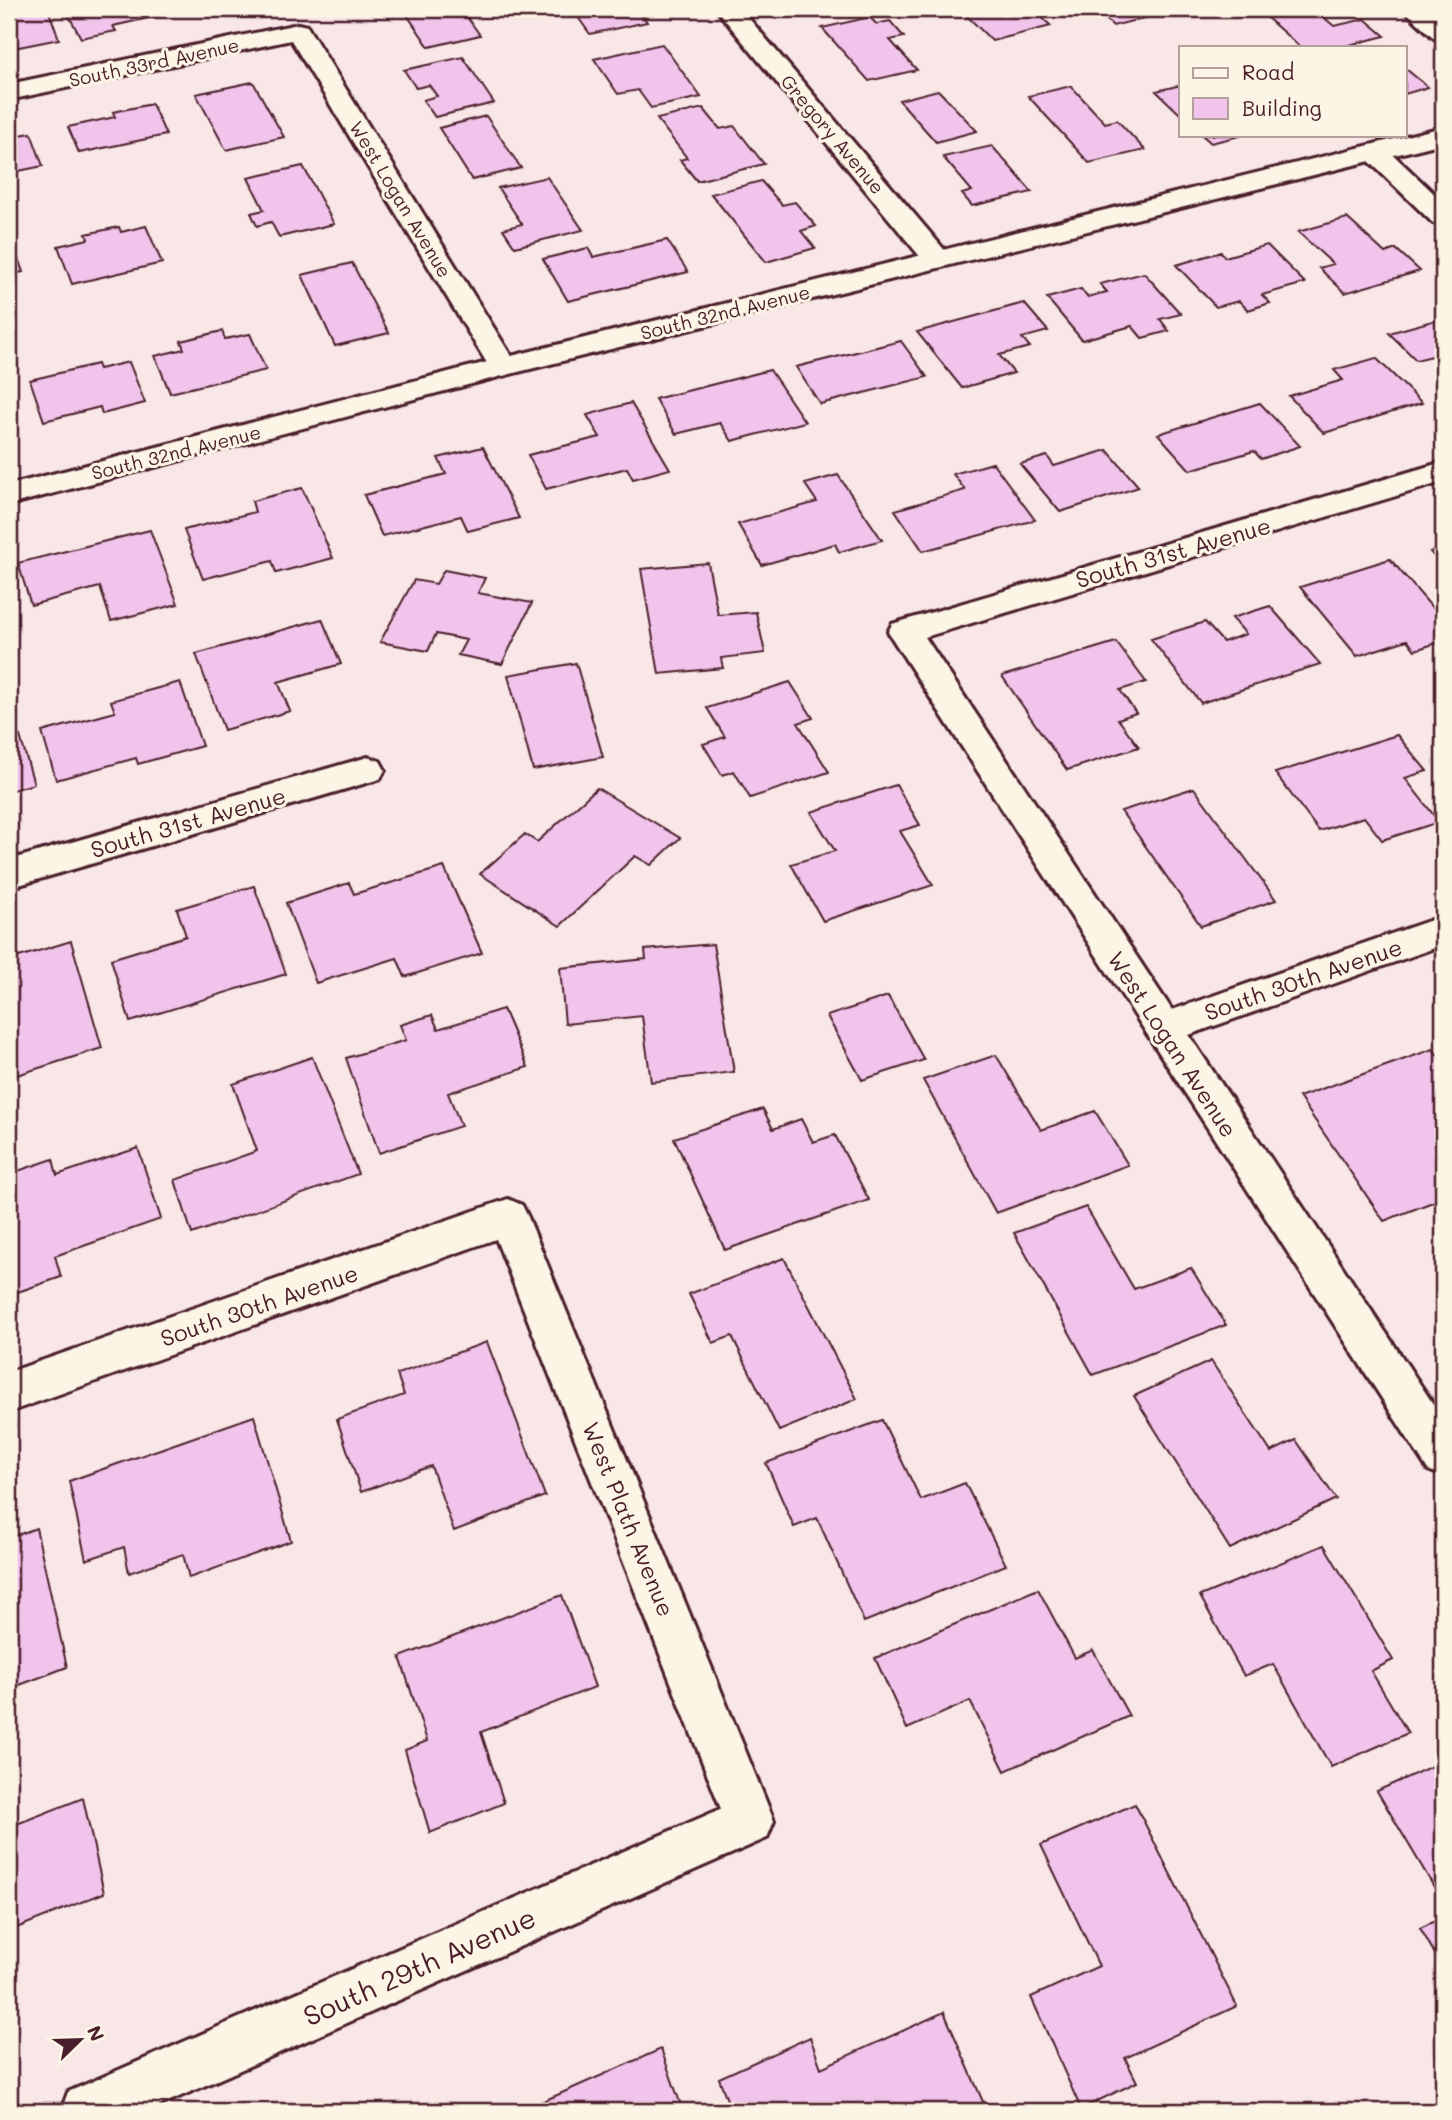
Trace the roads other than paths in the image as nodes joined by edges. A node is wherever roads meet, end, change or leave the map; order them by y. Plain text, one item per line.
1 (728, 9) edge
2 (1415, 9) edge
3 (298, 31) joint
4 (1443, 33) edge
5 (9, 92) edge
6 (1443, 135) edge
7 (1376, 153) junction
8 (1443, 217) edge
9 (937, 259) junction
10 (503, 367) junction
11 (1443, 472) edge
12 (9, 495) edge
13 (904, 632) joint
14 (368, 771) dead end
15 (9, 874) edge
16 (1443, 930) edge
17 (1163, 1029) junction
18 (508, 1217) joint
19 (9, 1392) edge
20 (1443, 1456) edge
21 (750, 1821) joint
22 (87, 2111) edge

1 - 9 street, Gregory Avenue
2 - 4 street
3 - 5 street, South 33rd Avenue
3 - 10 street, West Logan Avenue
6 - 7 street, South 32nd Avenue
7 - 8 street
7 - 9 street, South 32nd Avenue
9 - 10 street, South 32nd Avenue
10 - 12 street, South 32nd Avenue
11 - 13 street, South 31st Avenue
13 - 17 street, West Logan Avenue
14 - 15 street, South 31st Avenue
16 - 17 street, South 30th Avenue
17 - 20 street, West Logan Avenue
18 - 19 street, South 30th Avenue
18 - 21 street, West Plath Avenue
21 - 22 street, South 29th Avenue

